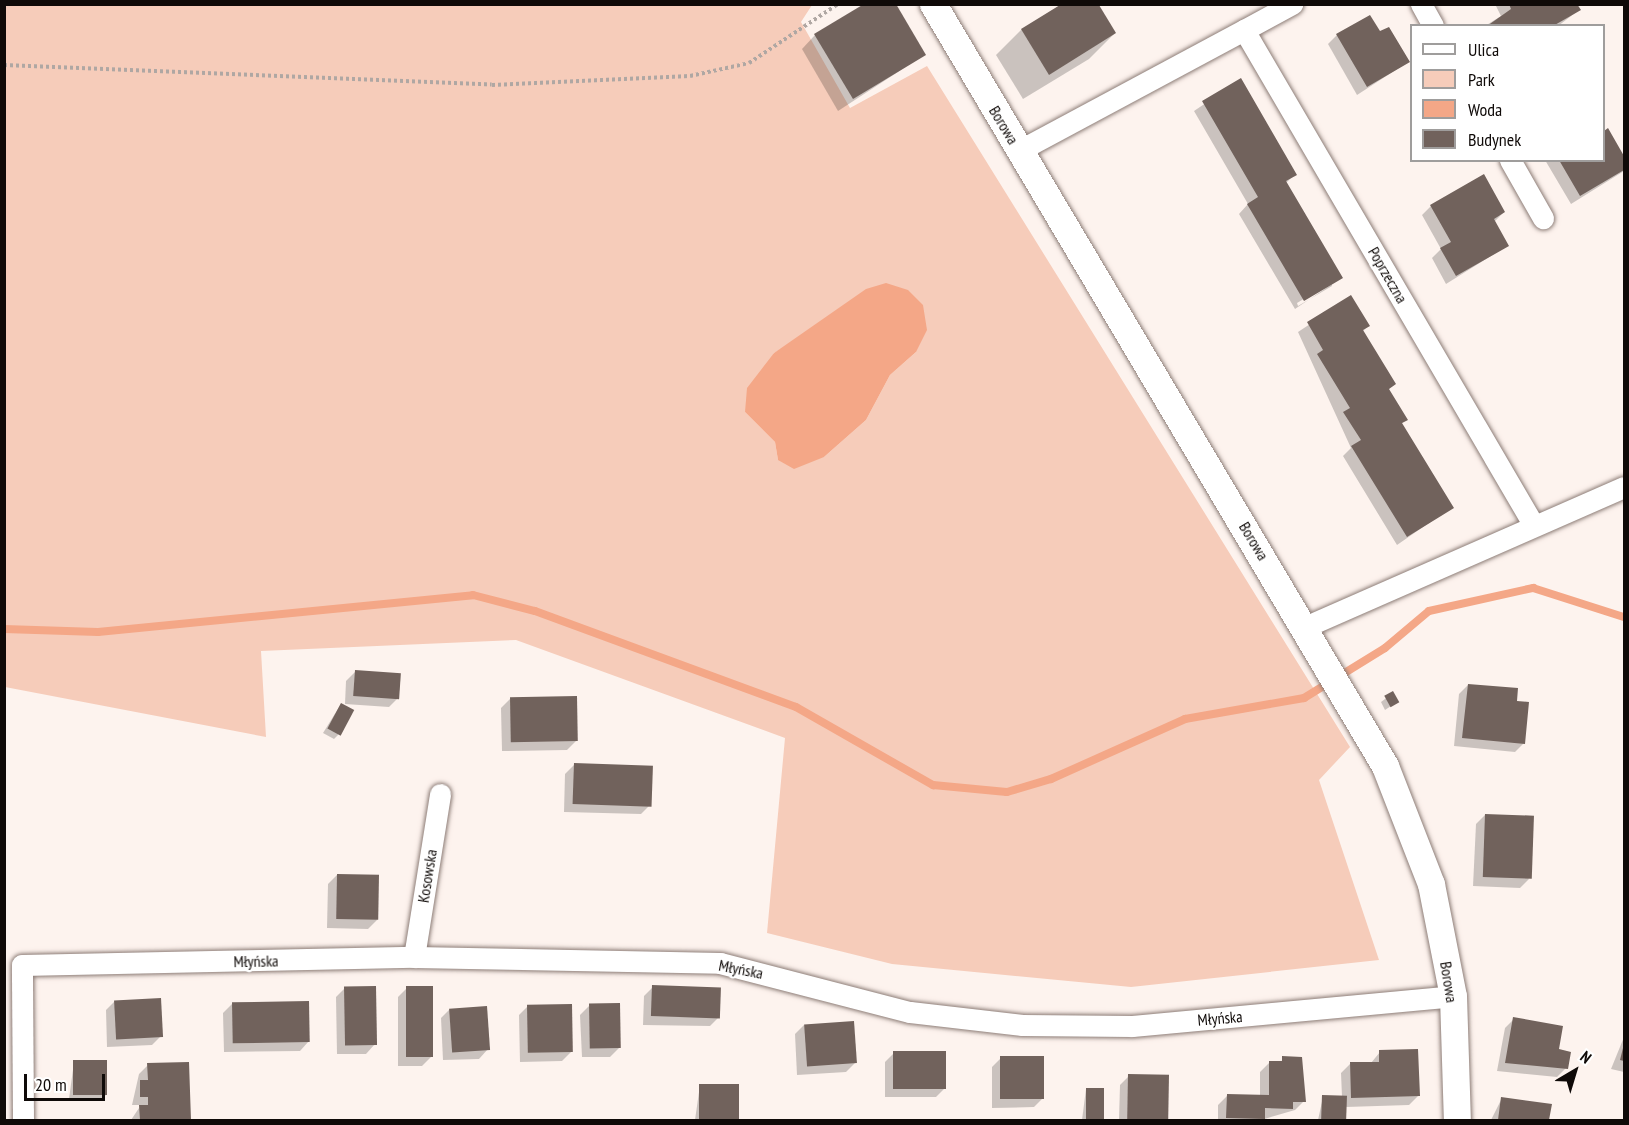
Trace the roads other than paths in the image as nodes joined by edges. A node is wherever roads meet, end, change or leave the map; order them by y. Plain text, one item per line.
1 (933, 4) edge
2 (1292, 4) edge
3 (1421, 4) edge
4 (1432, 24) edge
5 (1244, 30) junction
6 (1020, 150) junction
7 (1511, 162) edge
8 (1543, 218) dead end
9 (1624, 487) edge
10 (1533, 524) junction
11 (1305, 627) junction
12 (440, 794) dead end
13 (414, 957) junction
14 (1453, 996) junction
15 (23, 1120) edge
16 (1457, 1120) edge

1 - 6 street, Borowa
2 - 5 street
3 - 4 street
5 - 6 street
5 - 10 street, Poprzeczna
6 - 11 street, Borowa
7 - 8 street
9 - 10 street
10 - 11 street
11 - 14 street, Borowa
12 - 13 street, Kosowska
13 - 14 street, Młyńska
13 - 15 street, Młyńska
14 - 16 street, Borowa

